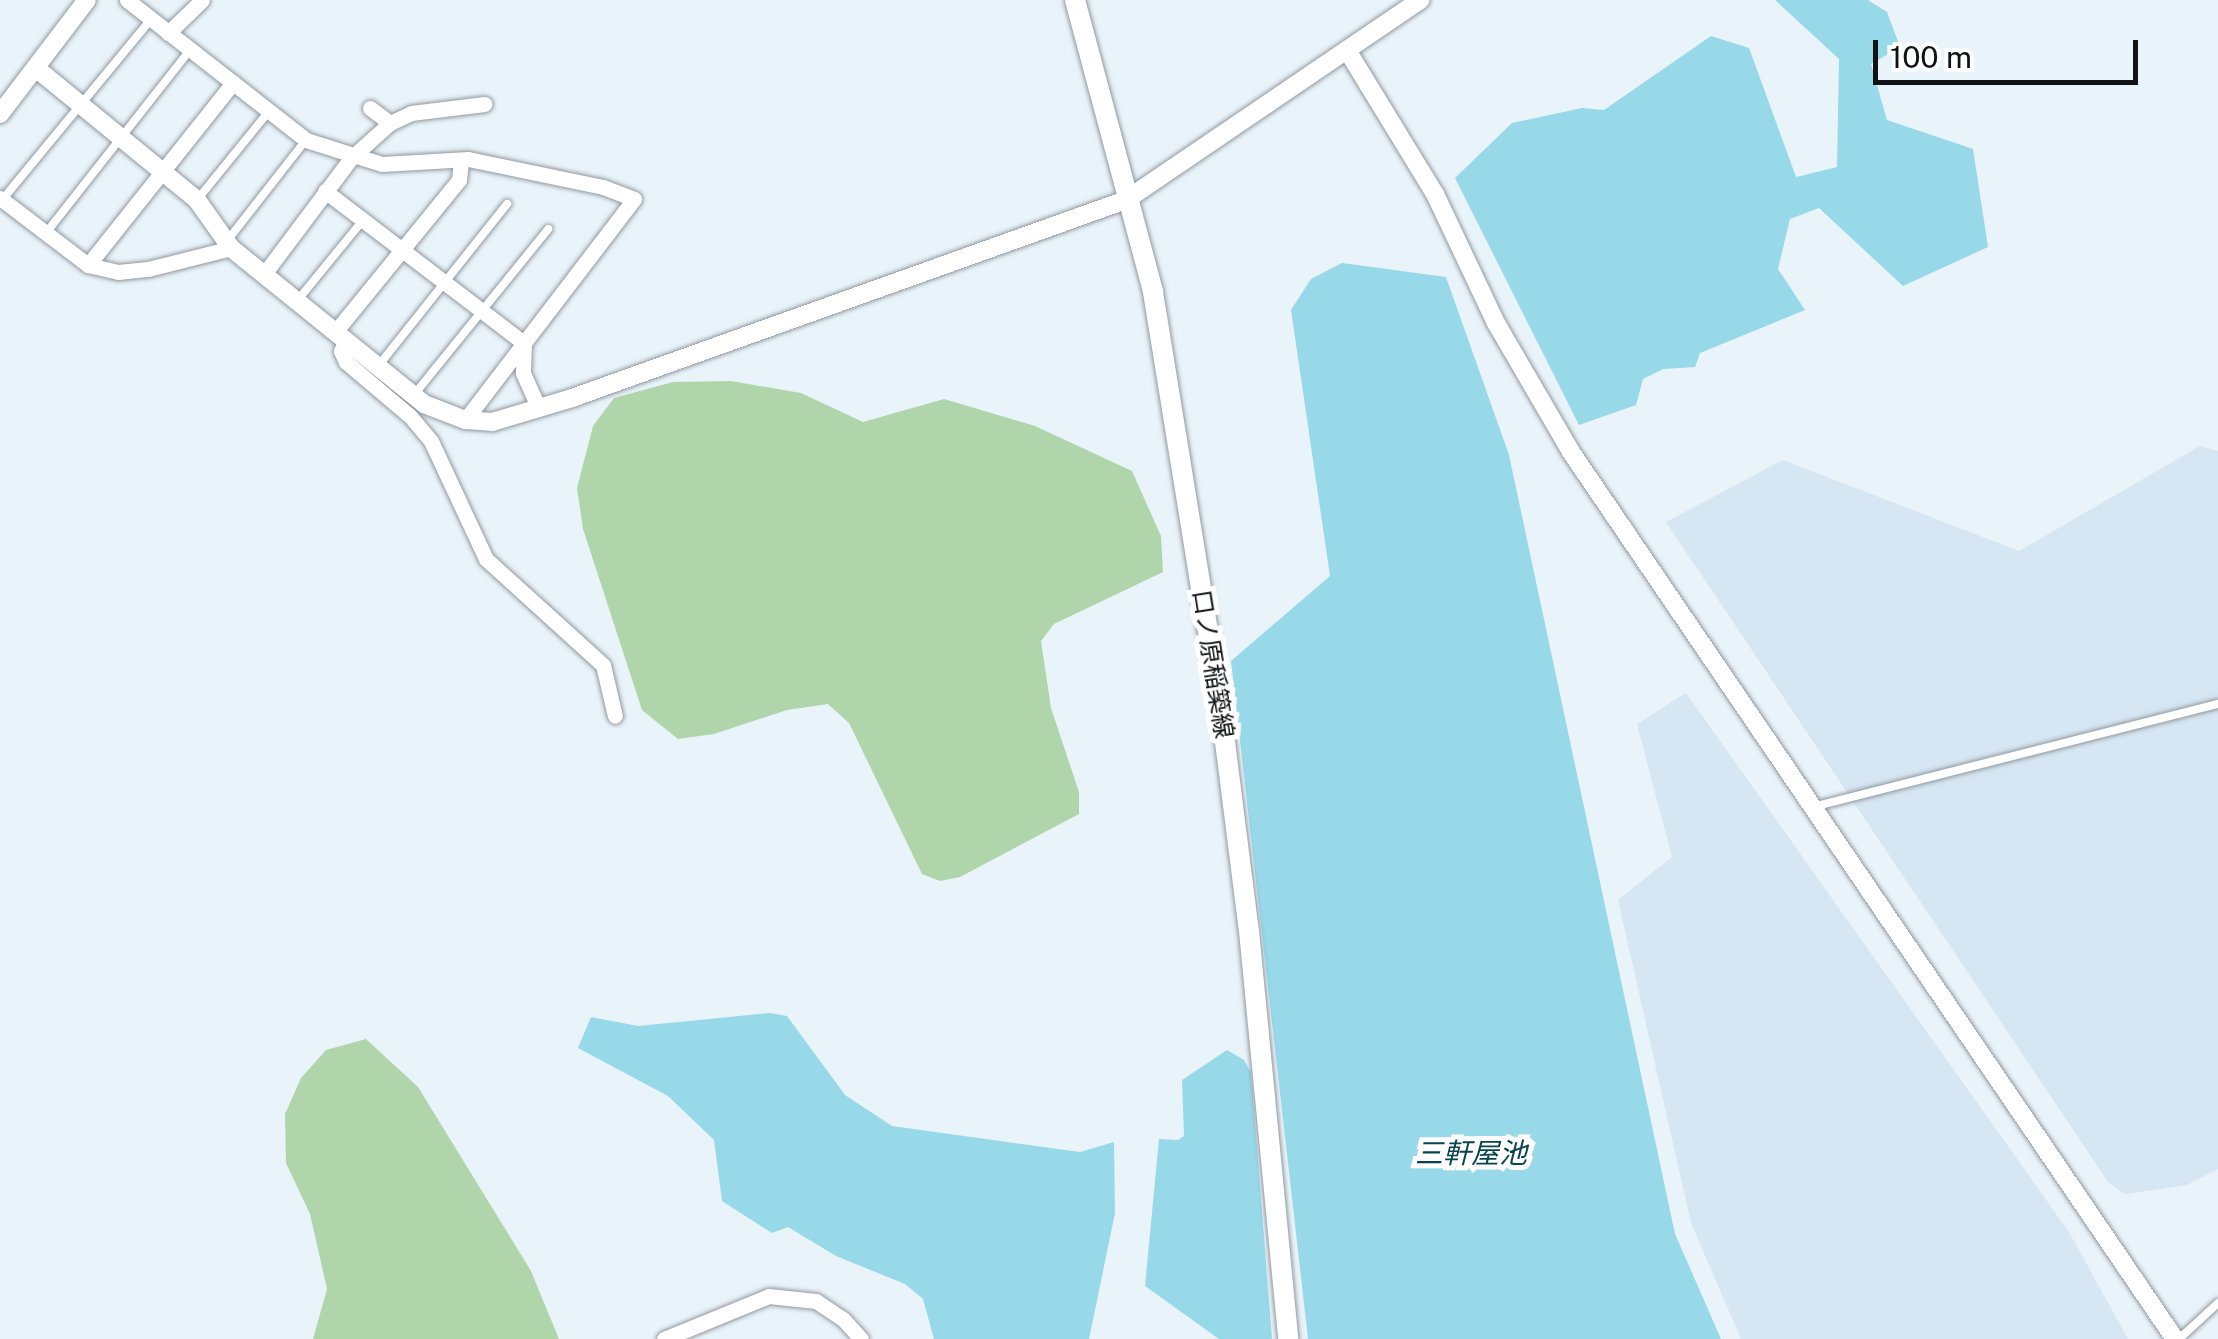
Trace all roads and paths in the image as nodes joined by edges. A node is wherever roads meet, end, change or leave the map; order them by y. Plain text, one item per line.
1 (86, 0) edge
2 (126, 0) edge
3 (202, 0) edge
4 (1075, 0) edge
5 (1420, 0) edge
6 (151, 19) junction
7 (168, 32) junction
8 (190, 50) junction
9 (1347, 50) junction
10 (37, 69) junction
11 (233, 83) junction
12 (484, 104) dead end
13 (82, 105) junction
14 (370, 108) dead end
15 (269, 111) junction
16 (0, 114) edge
17 (390, 123) junction
18 (120, 136) junction
19 (306, 140) junction
20 (351, 158) junction
21 (461, 160) junction
22 (163, 170) junction
23 (325, 191) junction
24 (1, 199) edge
25 (197, 200) junction
26 (1126, 200) junction
27 (507, 204) dead end
28 (363, 220) junction
29 (548, 230) dead end
30 (46, 234) junction
31 (229, 245) junction
32 (401, 250) junction
33 (88, 265) junction
34 (264, 274) junction
35 (443, 282) junction
36 (297, 301) junction
37 (480, 310) junction
38 (340, 336) junction
39 (524, 343) junction
40 (378, 366) junction
41 (413, 396) junction
42 (539, 408) junction
43 (466, 420) junction
44 (2218, 704) edge
45 (615, 716) dead end
46 (1813, 807) junction
47 (2218, 1303) edge
48 (664, 1339) edge
49 (861, 1339) edge
50 (1288, 1339) edge
51 (2177, 1339) edge

1 - 10 street
2 - 6 street
3 - 7 street
4 - 26 main road, 口ノ原稲築線
5 - 9 street
6 - 7 street
6 - 13 lane
7 - 8 street
8 - 11 street
8 - 18 lane
9 - 26 street
9 - 46 street
10 - 13 street
10 - 16 street
11 - 15 street
11 - 22 street
12 - 17 street
13 - 18 street
13 - 24 lane
14 - 17 street
15 - 19 street
15 - 25 lane
17 - 20 street
18 - 22 street
18 - 30 lane
19 - 20 street
19 - 31 lane
20 - 21 street
20 - 23 street
21 - 32 street
21 - 39 street
22 - 25 street
22 - 33 street
23 - 28 street
23 - 34 street
24 - 30 street
25 - 31 street
26 - 42 street
26 - 50 main road, 口ノ原稲築線
27 - 35 lane
28 - 32 street
28 - 36 lane
29 - 37 lane
30 - 33 street
31 - 33 street
31 - 34 street
32 - 35 street
32 - 38 street
34 - 36 street
35 - 37 street
35 - 40 lane
36 - 38 street
37 - 39 street
37 - 41 lane
38 - 40 street
38 - 45 street
39 - 42 street
39 - 43 street
40 - 41 street
41 - 43 street
42 - 43 street
44 - 46 lane
46 - 51 street
47 - 51 lane
48 - 49 street

